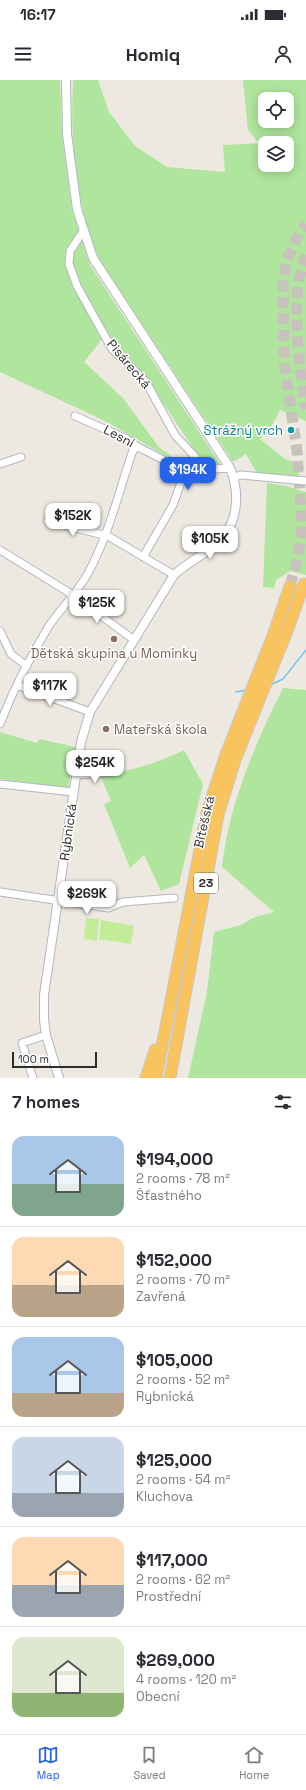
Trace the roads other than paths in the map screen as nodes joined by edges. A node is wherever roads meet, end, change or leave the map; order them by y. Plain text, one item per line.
1 (66, 80) edge
2 (84, 230) junction
3 (75, 416) dead end
4 (138, 447) junction
5 (21, 457) dead end
6 (0, 464) edge
7 (230, 468) junction
8 (207, 470) junction
9 (184, 471) junction
10 (234, 477) junction
11 (306, 481) edge
12 (47, 521) dead end
13 (104, 535) junction
14 (0, 550) edge
15 (143, 557) junction
16 (174, 575) junction
17 (304, 584) dead end
18 (290, 586) tunnel mouth
19 (73, 595) junction
20 (0, 631) edge
21 (134, 640) junction
22 (27, 666) junction
23 (17, 685) junction
24 (90, 712) junction
25 (0, 724) edge
26 (112, 772) dead end
27 (76, 775) junction
28 (0, 784) edge
29 (74, 792) junction
30 (0, 892) edge
31 (174, 898) dead end
32 (58, 901) junction
33 (171, 996) junction
34 (46, 1035) junction
35 (33, 1078) edge
36 (59, 1078) edge
37 (146, 1078) edge
38 (156, 1078) edge
39 (170, 1078) edge

1 - 2 street, Pisárecká
2 - 7 street, Pisárecká
2 - 8 street, Pisárecká
3 - 4 street, Lesní
4 - 9 street, Lesní
4 - 13 street
5 - 6 street
7 - 8 street
7 - 10 street, Rybnická
8 - 9 street
9 - 15 street
10 - 11 street
10 - 16 street, Rybnická
12 - 13 street
13 - 15 street
13 - 19 street
14 - 19 street
15 - 16 street
16 - 21 street, Rybnická
17 - 39 highway, Bítešská / 23
18 - 33 highway, Bítešská / 23
19 - 21 street
19 - 22 street
20 - 22 street
21 - 24 street, Rybnická
22 - 23 street
23 - 24 street
23 - 25 street
24 - 27 street, Rybnická
26 - 27 street
27 - 29 street, Rybnická
28 - 29 street
29 - 32 street, Rybnická
30 - 32 street
31 - 32 street
32 - 34 street, Rybnická
33 - 37 highway
33 - 38 highway, Bítešská / 23
34 - 35 street
34 - 36 street, Rybnická

